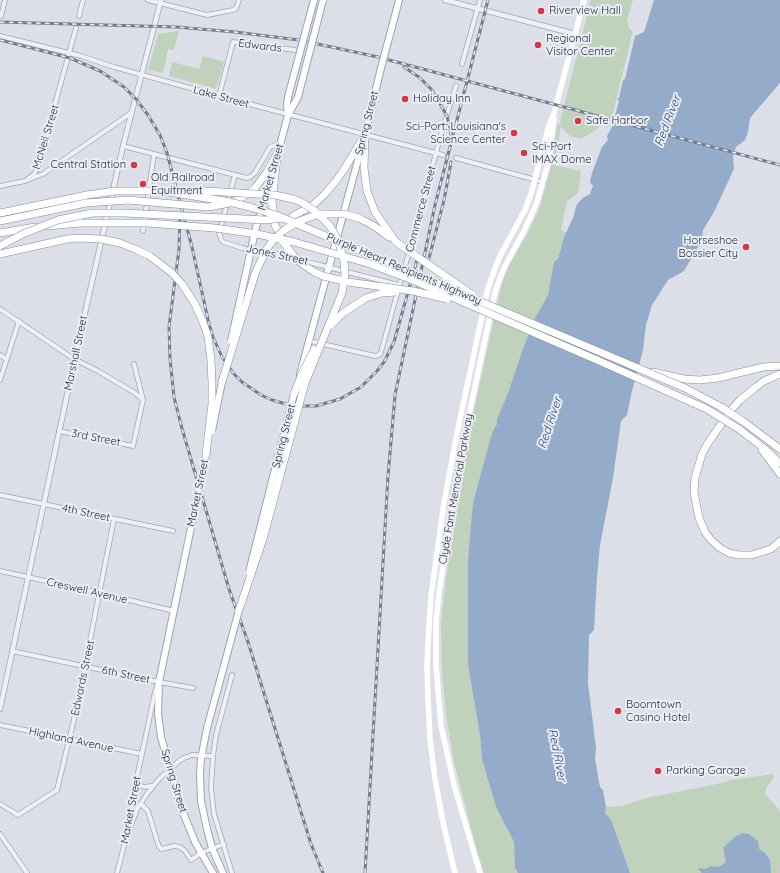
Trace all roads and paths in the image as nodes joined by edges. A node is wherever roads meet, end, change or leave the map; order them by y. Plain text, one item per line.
1 (5, 0) edge
2 (83, 0) edge
3 (148, 0) edge
4 (239, 0) edge
5 (314, 0) edge
6 (323, 0) edge
7 (399, 0) edge
8 (445, 0) edge
9 (480, 0) edge
10 (584, 0) edge
11 (161, 2) edge
12 (477, 9) junction
13 (1, 16) edge
14 (79, 16) dead end
15 (76, 28) dead end
16 (575, 34) junction
17 (0, 36) edge
18 (295, 50) dead end
19 (69, 53) junction
20 (462, 64) dead end
21 (141, 75) junction
22 (456, 86) dead end
23 (219, 96) junction
24 (131, 113) junction
25 (554, 113) junction
26 (288, 114) junction
27 (365, 134) junction
28 (123, 146) junction
29 (279, 150) junction
30 (436, 153) junction
31 (154, 154) junction
32 (443, 155) dead end
33 (456, 158) dead end
34 (235, 175) junction
35 (535, 179) junction
36 (25, 181) junction
37 (543, 182) junction
38 (0, 186) edge
39 (162, 191) junction
40 (0, 211) edge
41 (0, 221) edge
42 (143, 231) dead end
43 (0, 233) edge
44 (396, 242) junction
45 (0, 246) edge
46 (0, 254) edge
47 (328, 267) junction
48 (399, 285) junction
49 (426, 294) junction
50 (481, 301) junction
51 (476, 307) junction
52 (0, 308) edge
53 (19, 321) junction
54 (314, 342) dead end
55 (0, 355) edge
56 (6, 359) junction
57 (74, 359) junction
58 (134, 364) dead end
59 (634, 366) junction
60 (780, 366) edge
61 (780, 374) edge
62 (0, 380) edge
63 (222, 382) junction
64 (294, 394) junction
65 (143, 400) junction
66 (59, 431) junction
67 (753, 439) junction
68 (780, 450) edge
69 (206, 454) junction
70 (780, 462) edge
71 (780, 474) edge
72 (0, 495) edge
73 (44, 504) junction
74 (114, 519) junction
75 (173, 531) dead end
76 (780, 541) edge
77 (0, 571) edge
78 (28, 577) junction
79 (100, 593) junction
80 (239, 610) junction
81 (174, 611) junction
82 (12, 651) junction
83 (86, 666) junction
84 (232, 675) dead end
85 (159, 682) junction
86 (193, 688) dead end
87 (0, 709) edge
88 (0, 725) edge
89 (70, 740) junction
90 (142, 754) junction
91 (202, 756) junction
92 (213, 756) junction
93 (136, 784) junction
94 (154, 784) junction
95 (0, 804) edge
96 (141, 804) junction
97 (0, 834) edge
98 (125, 842) junction
99 (224, 844) junction
100 (212, 848) junction
101 (201, 853) junction
102 (27, 873) edge
103 (117, 873) edge
104 (213, 873) edge
105 (223, 873) edge
106 (232, 873) edge
107 (455, 873) edge
108 (480, 873) edge

1 - 13 street
2 - 14 street
3 - 11 street
4 - 11 street
5 - 26 main road, Market Street, bridge
6 - 26 main road, Market Street, bridge
7 - 27 main road, Spring Street, bridge
8 - 12 street
9 - 12 street
10 - 16 main road, Clyde Fant Memorial Parkway
11 - 21 street, Marshall Street
12 - 16 street
12 - 20 street
15 - 19 street, McNeil Street
16 - 25 main road, Clyde Fant Memorial Parkway
17 - 19 street, Lake Street
18 - 23 street, Edwards
19 - 21 street, Lake Street
19 - 36 street, McNeil Street
21 - 23 street, Lake Street
21 - 24 street, Marshall Street
22 - 30 street, Commerce Street
23 - 26 street, Lake Street
24 - 28 street, Marshall Street
24 - 36 street
25 - 35 main road, Clyde Fant Memorial Parkway
25 - 37 main road, Clyde Fant Memorial Parkway
26 - 27 street, Lake Street
26 - 29 main road, Market Street
27 - 30 street, Lake Street
27 - 44 highway
27 - 45 highway, bridge
27 - 47 main road, Spring Street
28 - 31 street
28 - 57 street, Marshall Street
29 - 34 street
29 - 41 highway, bridge
29 - 49 highway, bridge
29 - 63 main road, Market Street, bridge
30 - 32 street, Lake Street
30 - 48 street, Commerce Street
31 - 34 street
31 - 42 street
33 - 35 street
34 - 47 street, Jones Street
35 - 37 street
35 - 107 main road, Clyde Fant Memorial Parkway
36 - 38 street
37 - 108 main road, Clyde Fant Memorial Parkway
39 - 40 highway, Purple Heart Recipients Highway, bridge
39 - 50 highway, Purple Heart Recipients Highway, bridge
39 - 80 highway, bridge
43 - 51 highway, Purple Heart Recipients Highway, bridge
44 - 50 highway, bridge
44 - 63 highway, bridge
46 - 69 highway, bridge
47 - 48 street, Jones Street
47 - 64 main road, Spring Street, bridge
48 - 54 street, Commerce Street
49 - 51 highway, bridge
49 - 64 highway, bridge
50 - 59 highway, Purple Heart Recipients Highway, bridge
51 - 67 highway, Purple Heart Recipients Highway, bridge
52 - 53 street
53 - 56 street
53 - 57 street
55 - 56 street
56 - 62 street
57 - 65 street
57 - 66 street, Marshall Street
58 - 65 street
59 - 60 highway, bridge
59 - 68 highway, Purple Heart Recipients Highway, bridge
61 - 76 highway
63 - 69 main road, Market Street, bridge
64 - 80 main road, Spring Street, bridge
65 - 66 street, 3rd Street
66 - 73 street, Marshall Street
67 - 70 highway, Purple Heart Recipients Highway
67 - 71 highway
69 - 81 main road, Market Street, bridge
72 - 73 street, 4th Street
73 - 74 street, 4th Street
73 - 78 street, Marshall Street
74 - 75 street, 4th Street
74 - 79 street, Edwards Street
77 - 78 street, Creswell Avenue
78 - 79 street, Creswell Avenue
78 - 82 street, Marshall Street
79 - 81 street, Creswell Avenue
79 - 83 street, Edwards Street
80 - 91 main road, Spring Street, bridge
81 - 85 main road, Market Street
82 - 83 street, 6th Street
82 - 87 street, Marshall Street
83 - 85 street, 6th Street
83 - 89 street, Edwards Street
84 - 92 street
85 - 86 street, 6th Street
85 - 90 street, Market Street
85 - 101 main road, Spring Street
88 - 89 street, Highland Avenue
89 - 90 street, Highland Avenue
89 - 95 street, Edwards Street
90 - 93 street, Market Street
91 - 92 street
91 - 94 street, bridge
91 - 100 main road, Spring Street
92 - 99 street
93 - 94 street
93 - 98 street, Market Street
94 - 96 street
96 - 98 street
96 - 101 street
97 - 102 street
98 - 103 street, Market Street
99 - 100 street
99 - 106 street
100 - 101 street
100 - 105 main road, Spring Street
101 - 104 main road, Spring Street

